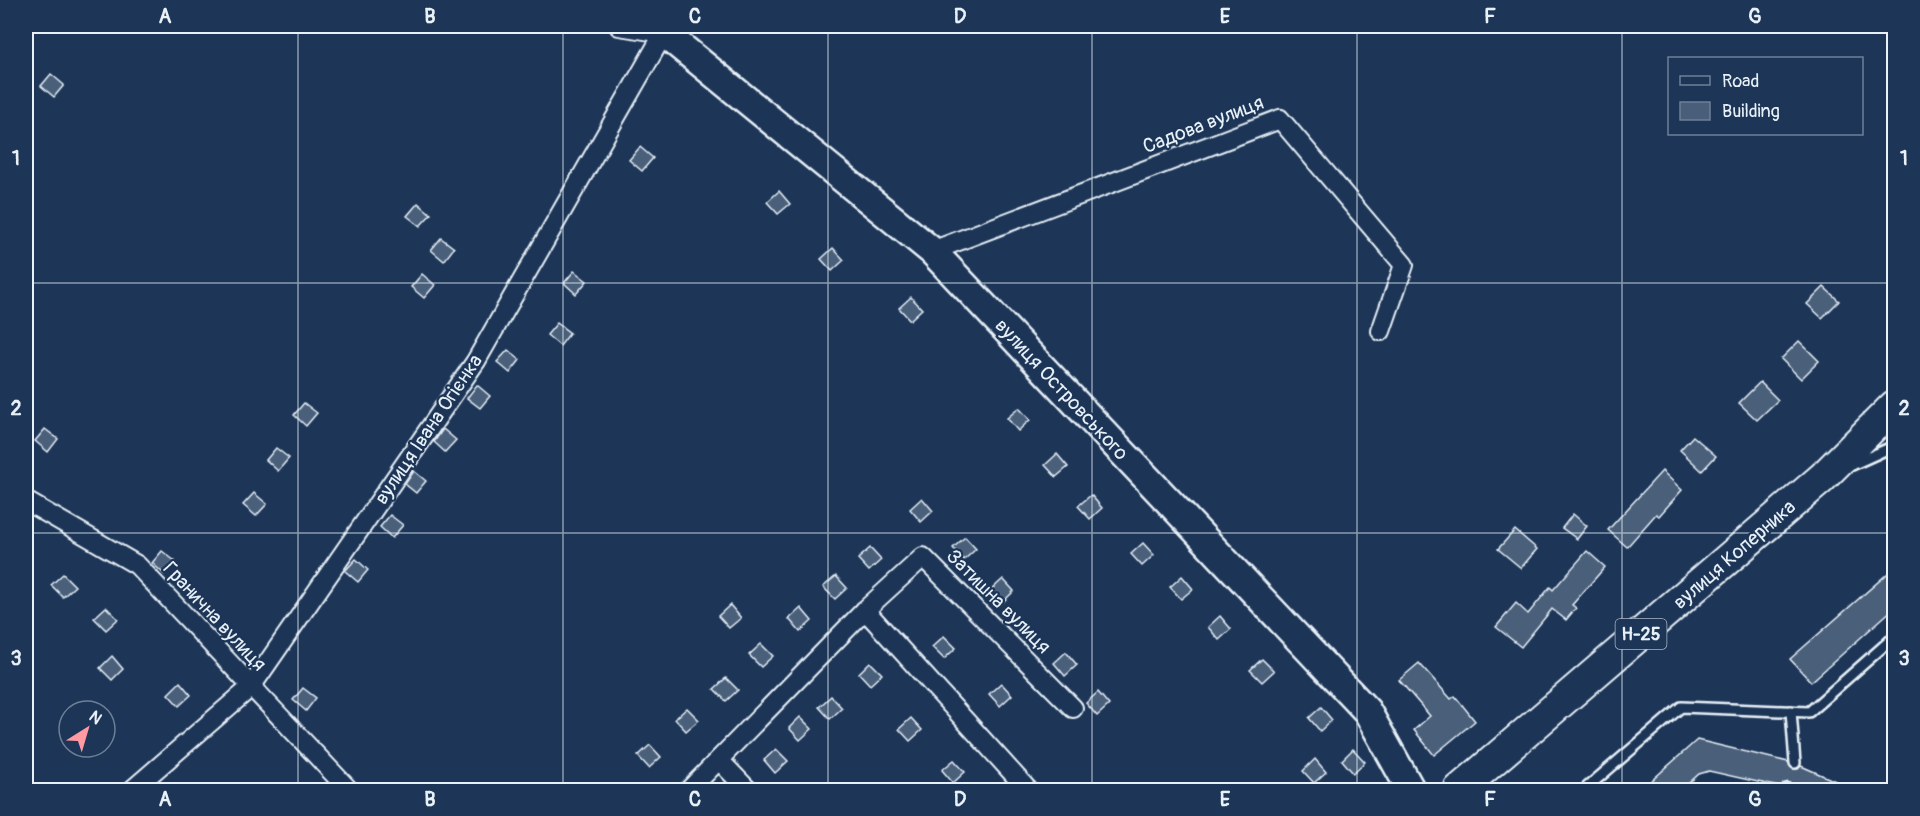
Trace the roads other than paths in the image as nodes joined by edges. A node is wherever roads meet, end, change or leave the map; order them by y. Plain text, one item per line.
1 (619, 26) edge
2 (667, 29) edge
3 (932, 251) junction
4 (1381, 331) dead end
5 (1894, 406) edge
6 (1894, 446) edge
7 (1822, 478) junction
8 (26, 501) edge
9 (865, 610) junction
10 (1894, 637) edge
11 (251, 687) junction
12 (1073, 708) dead end
13 (1791, 711) junction
14 (718, 760) junction
15 (1795, 763) dead end
16 (132, 790) edge
17 (349, 790) edge
18 (689, 790) edge
19 (748, 790) edge
20 (1028, 790) edge
21 (1411, 790) edge
22 (1460, 790) edge
23 (1584, 790) edge

1 - 2 street
2 - 3 street, вулиця Островського
2 - 11 street, вулиця Івана Огієнка
3 - 4 street, Садова вулиця
3 - 21 street, вулиця Островського
5 - 7 main road, вулиця Коперника / Н-25
6 - 7 lane
7 - 22 main road, вулиця Коперника / Н-25
8 - 11 street, Гранична вулиця
9 - 12 street, Затишна вулиця
9 - 14 street, Затишна вулиця
9 - 20 street
10 - 13 lane
11 - 16 street, вулиця Івана Огієнка
11 - 17 street, Гранична вулиця
13 - 15 lane
13 - 23 lane
14 - 18 street, Затишна вулиця
14 - 19 street

